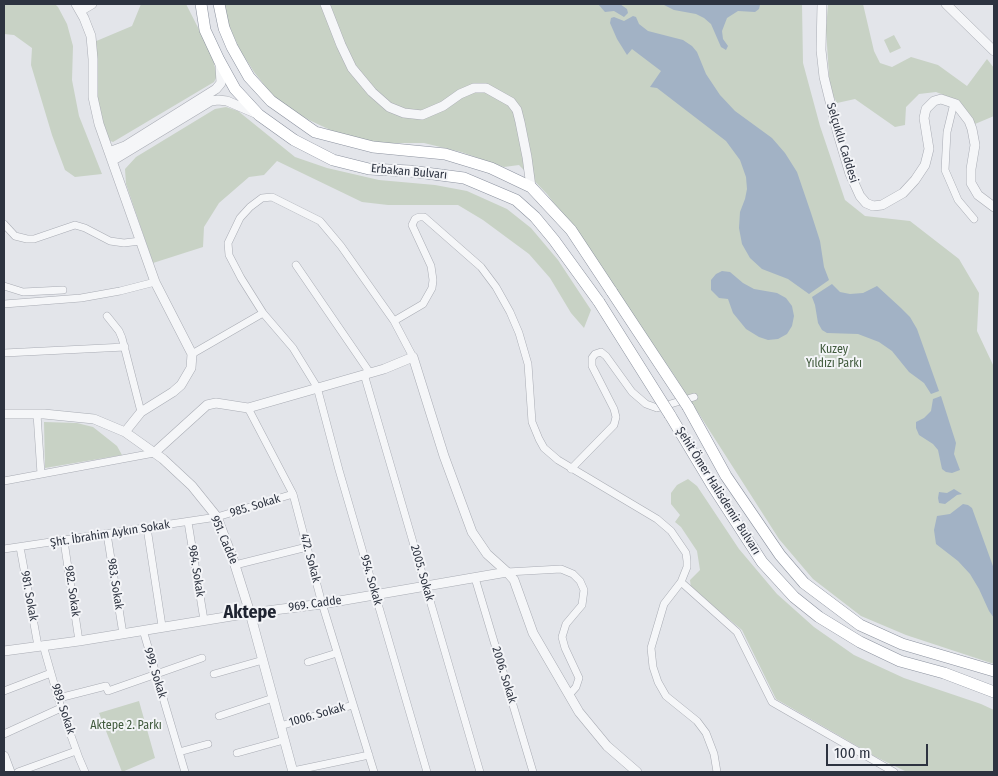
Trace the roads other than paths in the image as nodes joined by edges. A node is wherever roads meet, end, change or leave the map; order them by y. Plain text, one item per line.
1 (92, 4) edge
2 (201, 4) edge
3 (219, 4) edge
4 (326, 4) edge
5 (822, 4) edge
6 (946, 4) edge
7 (78, 8) edge
8 (994, 51) edge
9 (219, 60) junction
10 (954, 103) junction
11 (259, 115) junction
12 (110, 157) junction
13 (531, 187) junction
14 (516, 200) joint
15 (994, 207) edge
16 (974, 219) dead end
17 (4, 224) edge
18 (140, 241) junction
19 (296, 265) dead end
20 (155, 282) junction
21 (4, 286) edge
22 (63, 290) dead end
23 (4, 304) edge
24 (263, 313) junction
25 (107, 316) dead end
26 (394, 321) junction
27 (124, 347) junction
28 (4, 353) edge
29 (192, 354) junction
30 (412, 357) junction
31 (367, 374) junction
32 (317, 387) junction
33 (694, 397) dead end
34 (248, 408) junction
35 (141, 412) junction
36 (4, 414) edge
37 (37, 414) junction
38 (125, 432) junction
39 (154, 453) junction
40 (571, 469) junction
41 (41, 474) junction
42 (4, 481) edge
43 (293, 494) junction
44 (217, 518) junction
45 (188, 522) junction
46 (147, 528) junction
47 (107, 534) junction
48 (64, 541) junction
49 (20, 547) junction
50 (307, 547) junction
51 (4, 549) edge
52 (235, 565) junction
53 (508, 572) junction
54 (475, 578) junction
55 (681, 582) junction
56 (425, 586) junction
57 (375, 595) junction
58 (322, 604) junction
59 (250, 613) junction
60 (204, 620) junction
61 (162, 626) junction
62 (142, 630) junction
63 (123, 634) junction
64 (79, 641) junction
65 (41, 646) junction
66 (4, 651) edge
67 (337, 653) junction
68 (202, 658) dead end
69 (263, 660) junction
70 (308, 662) dead end
71 (994, 671) edge
72 (51, 673) junction
73 (156, 674) junction
74 (214, 674) dead end
75 (4, 691) edge
76 (994, 692) edge
77 (569, 696) junction
78 (58, 698) junction
79 (273, 698) junction
80 (353, 705) junction
81 (62, 708) junction
82 (219, 716) dead end
83 (280, 726) junction
84 (4, 734) edge
85 (284, 740) junction
86 (208, 744) dead end
87 (76, 751) junction
88 (179, 752) junction
89 (237, 753) dead end
90 (369, 755) junction
91 (4, 756) edge
92 (7, 768) edge
93 (18, 772) edge
94 (85, 772) edge
95 (185, 772) edge
96 (293, 772) edge
97 (374, 772) edge
98 (427, 772) edge
99 (480, 772) edge
100 (533, 772) edge
101 (637, 772) edge
102 (717, 772) edge
103 (894, 772) edge

1 - 7 street
2 - 9 highway, Erbakan Bulvarı
3 - 13 highway, Erbakan Bulvarı
4 - 13 street
5 - 10 street, Selçuklu Caddesi
6 - 8 street
7 - 12 street
9 - 11 highway, Erbakan Bulvarı
9 - 12 street
10 - 15 street
10 - 16 street
11 - 12 street
11 - 14 highway, Erbakan Bulvarı
12 - 18 street
13 - 71 highway, Şehit Ömer Halisdemir Bulvarı, bridge
14 - 76 highway, Şehit Ömer Halisdemir Bulvarı, bridge
17 - 18 street
18 - 20 street
19 - 31 street, 2005. Sokak
20 - 23 street
20 - 29 street
21 - 22 street
24 - 26 street, 954. Sokak
24 - 29 street
24 - 32 street, 954. Sokak
25 - 27 street
26 - 30 street
26 - 40 street
27 - 28 street
27 - 35 street
29 - 35 street
30 - 31 street
30 - 53 street
31 - 32 street
31 - 56 street, 2005. Sokak
32 - 34 street
32 - 57 street, 954. Sokak
33 - 40 street
34 - 39 street
34 - 43 street, 472. Sokak
35 - 38 street
36 - 37 street, 951. Cadde
37 - 38 street, 951. Cadde
37 - 41 street
38 - 39 street, 951. Cadde
39 - 41 street
39 - 44 street, 951. Cadde
40 - 55 street
41 - 42 street
43 - 44 street, 985. Sokak
43 - 50 street, 472. Sokak
44 - 45 street, Şht. İbrahim Aykın Sokak
44 - 52 street, 951. Cadde
45 - 46 street, Şht. İbrahim Aykın Sokak
45 - 60 street, 984. Sokak
46 - 47 street, Şht. İbrahim Aykın Sokak
46 - 61 street
47 - 48 street, Şht. İbrahim Aykın Sokak
47 - 63 street, 983. Sokak
48 - 49 street, Şht. İbrahim Aykın Sokak
48 - 64 street, 982. Sokak
49 - 51 street, Şht. İbrahim Aykın Sokak
49 - 65 street, 981. Sokak
50 - 52 street
50 - 58 street, 472. Sokak
52 - 59 street, 951. Cadde
53 - 54 street, 969. Cadde
53 - 77 street
53 - 77 street
54 - 56 street, 969. Cadde
54 - 100 street, 2006. Sokak
55 - 102 street
55 - 103 street
56 - 57 street, 969. Cadde
56 - 99 street, 2005. Sokak
57 - 58 street, 969. Cadde
57 - 98 street, 954. Sokak
58 - 59 street, 969. Cadde
58 - 67 street, 472. Sokak
59 - 60 street, 969. Cadde
59 - 69 street, 951. Cadde
60 - 61 street, 969. Cadde
61 - 62 street, 969. Cadde
62 - 63 street, 969. Cadde
62 - 73 street, 999. Sokak
63 - 64 street, 969. Cadde
64 - 65 street, 969. Cadde
65 - 66 street, 969. Cadde
65 - 72 street, 989. Sokak
67 - 70 street
67 - 80 street, 472. Sokak
68 - 73 street
69 - 74 street
69 - 79 street, 951. Cadde
72 - 75 street
72 - 78 street, 989. Sokak
73 - 78 street
73 - 88 street, 999. Sokak
77 - 101 street
78 - 81 street, 989. Sokak
79 - 82 street
79 - 83 street, 951. Cadde
80 - 83 street, 1006. Sokak
80 - 90 street, 472. Sokak
81 - 84 street
81 - 87 street, 989. Sokak
83 - 85 street, 951. Cadde
85 - 89 street
85 - 96 street, 951. Cadde
86 - 88 street
87 - 93 street
87 - 94 street, 989. Sokak
88 - 95 street, 999. Sokak
90 - 96 street
90 - 97 street, 472. Sokak
91 - 92 street

